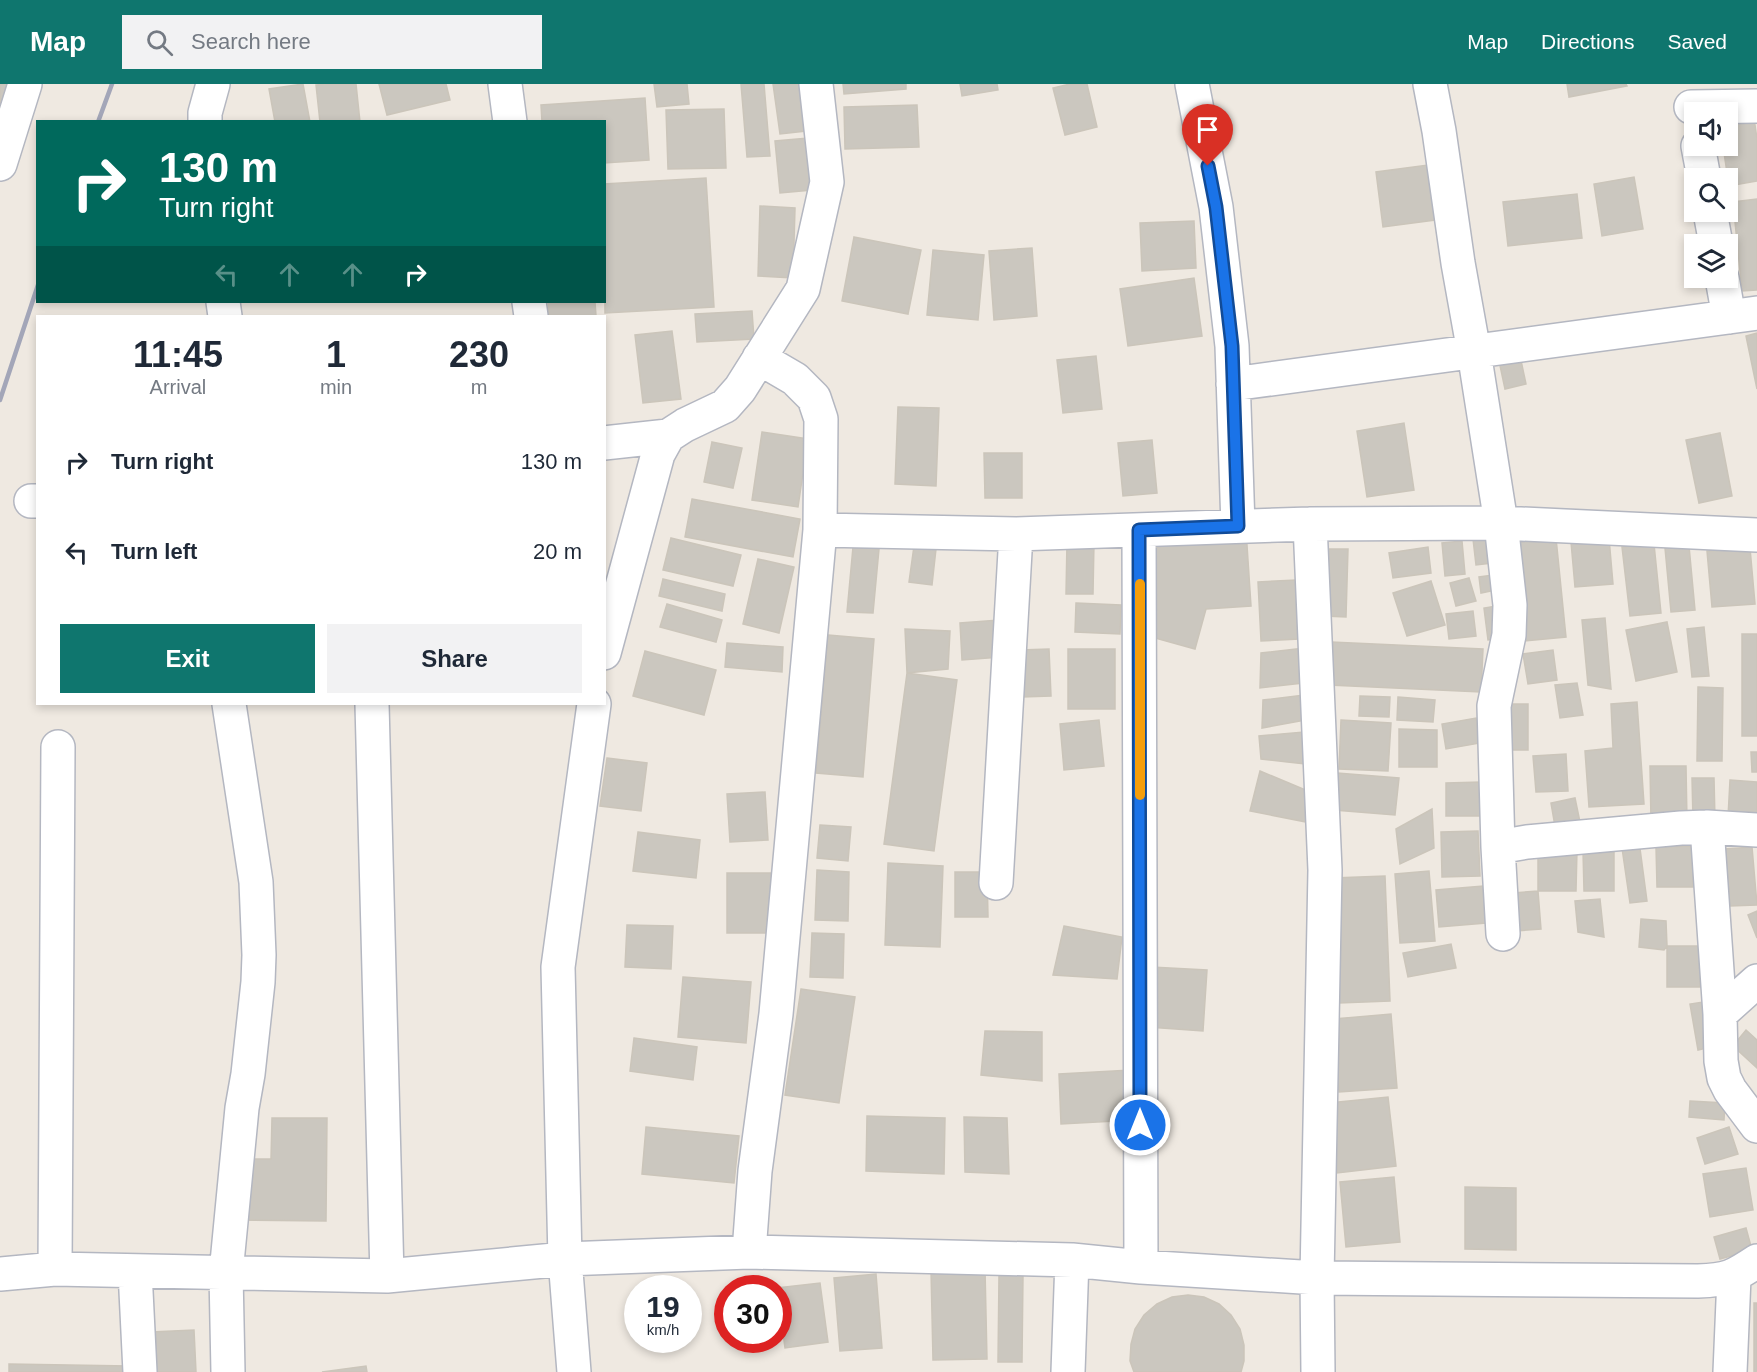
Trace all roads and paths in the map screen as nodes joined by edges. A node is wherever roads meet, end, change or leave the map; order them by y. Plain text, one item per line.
1 (25, 84) edge
2 (213, 84) edge
3 (505, 84) edge
4 (816, 84) edge
5 (1192, 84) edge
6 (1430, 84) edge
7 (1738, 106) edge
8 (1757, 106) edge
9 (206, 120) edge
10 (510, 120) edge
11 (0, 164) edge
12 (1728, 288) edge
13 (1743, 315) edge
14 (1474, 352) junction
15 (759, 358) junction
16 (1233, 384) junction
17 (668, 436) junction
18 (606, 443) edge
19 (1501, 523) junction
20 (1310, 524) junction
21 (1238, 526) junction
22 (819, 530) junction
23 (1139, 530) junction
24 (1016, 534) junction
25 (1757, 536) edge
26 (606, 646) edge
27 (229, 705) edge
28 (372, 705) edge
29 (594, 705) edge
30 (58, 747) dead end
31 (1707, 827) junction
32 (1757, 830) edge
33 (1498, 847) junction
34 (996, 883) dead end
35 (1503, 934) dead end
36 (1757, 981) edge
37 (1720, 1014) junction
38 (1757, 1126) edge
39 (749, 1252) junction
40 (565, 1259) junction
41 (1072, 1260) junction
42 (1141, 1267) junction
43 (55, 1269) junction
44 (1745, 1269) edge
45 (135, 1271) junction
46 (226, 1273) junction
47 (0, 1274) edge
48 (387, 1276) junction
49 (1317, 1278) junction
50 (140, 1372) edge
51 (228, 1372) edge
52 (574, 1372) edge
53 (1068, 1372) edge
54 (1318, 1372) edge
55 (1730, 1372) edge

1 - 11 street
2 - 9 street
3 - 10 street
4 - 15 street
5 - 16 street
6 - 14 street
7 - 8 street
12 - 13 street
13 - 14 street
14 - 16 street
14 - 19 street
15 - 17 street
15 - 22 street
16 - 21 street
17 - 18 street
17 - 26 street
19 - 20 street
19 - 25 street
19 - 33 street
20 - 21 street
20 - 49 street
21 - 23 street
22 - 24 street
22 - 39 street
23 - 24 street
23 - 42 street
24 - 34 street
27 - 46 street
28 - 48 street
29 - 40 street
30 - 43 street
31 - 32 street
31 - 33 street
31 - 37 street
33 - 35 street
36 - 37 street
37 - 38 street
39 - 40 street
39 - 41 street
40 - 48 street
40 - 52 street
41 - 42 street
41 - 53 street
42 - 49 street
43 - 45 street
43 - 47 street
44 - 49 street
44 - 55 street
45 - 46 street
45 - 50 street
46 - 48 street
46 - 51 street
49 - 54 street

